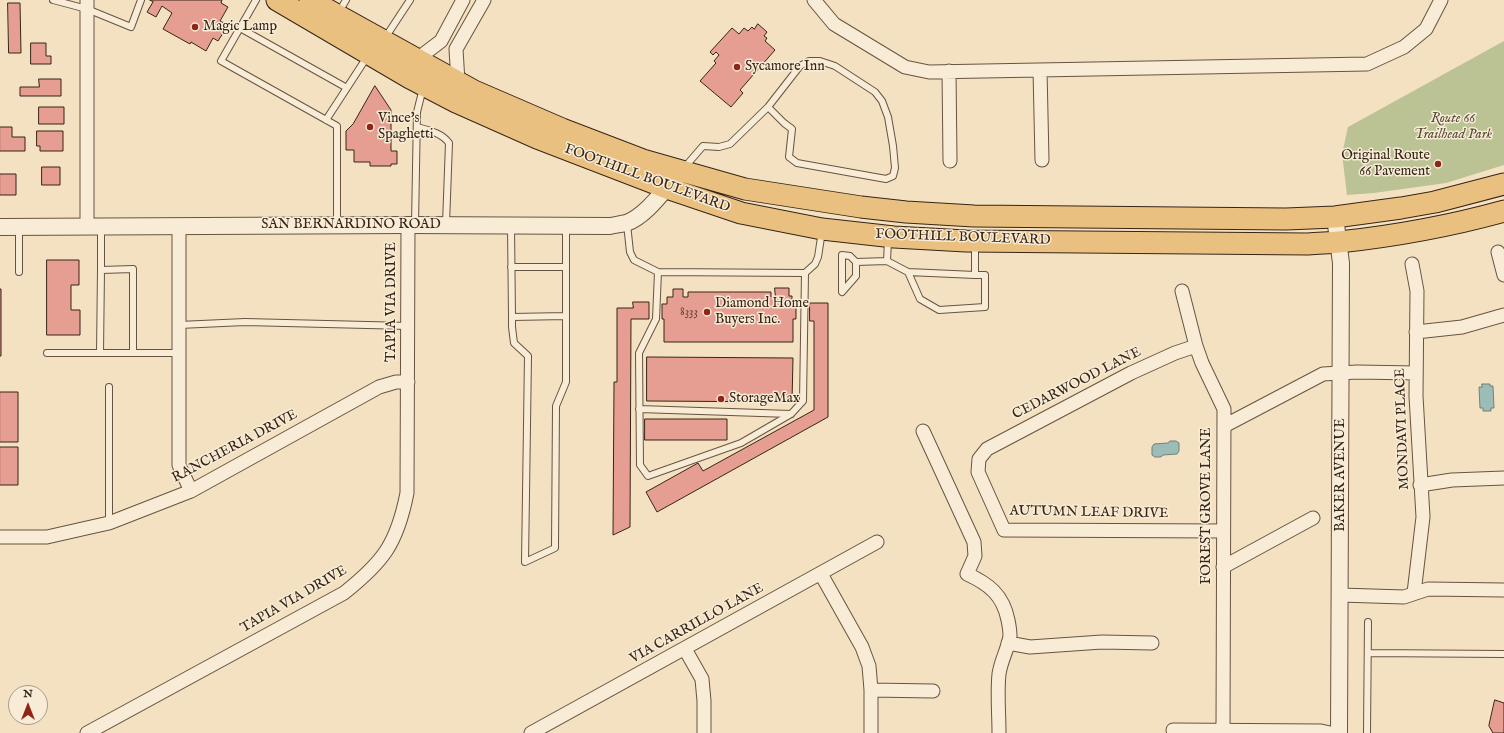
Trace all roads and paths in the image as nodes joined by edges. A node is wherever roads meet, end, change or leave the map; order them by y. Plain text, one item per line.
1 (53, 0) edge
2 (141, 0) edge
3 (256, 0) edge
4 (277, 0) edge
5 (310, 0) edge
6 (410, 0) edge
7 (463, 0) edge
8 (484, 0) edge
9 (814, 0) edge
10 (1441, 0) edge
11 (87, 4) edge
12 (341, 8) edge
13 (240, 28) junction
14 (440, 41) junction
15 (376, 48) junction
16 (456, 49) junction
17 (416, 60) junction
18 (1040, 70) junction
19 (949, 71) junction
20 (458, 82) junction
21 (425, 86) junction
22 (347, 88) junction
23 (768, 107) junction
24 (326, 120) junction
25 (417, 127) junction
26 (1042, 160) dead end
27 (950, 161) dead end
28 (681, 172) junction
29 (1504, 184) edge
30 (667, 188) junction
31 (1504, 211) edge
32 (1335, 217) junction
33 (627, 222) junction
34 (337, 225) junction
35 (411, 225) junction
36 (446, 225) junction
37 (511, 225) junction
38 (566, 225) junction
39 (19, 226) junction
40 (94, 226) junction
41 (179, 226) junction
42 (0, 227) edge
43 (822, 229) junction
44 (888, 237) junction
45 (975, 242) junction
46 (1338, 242) junction
47 (1498, 252) dead end
48 (887, 261) junction
49 (856, 262) junction
50 (1412, 264) dead end
51 (511, 267) junction
52 (566, 267) junction
53 (101, 270) junction
54 (19, 272) dead end
55 (658, 272) junction
56 (908, 272) junction
57 (805, 273) junction
58 (975, 275) junction
59 (1504, 275) edge
60 (1182, 291) dead end
61 (1504, 315) edge
62 (512, 316) junction
63 (566, 316) junction
64 (179, 325) junction
65 (408, 326) junction
66 (1416, 332) junction
67 (1196, 346) junction
68 (46, 352) dead end
69 (100, 353) junction
70 (133, 353) junction
71 (179, 353) junction
72 (1342, 372) junction
73 (1416, 373) junction
74 (408, 382) junction
75 (109, 387) dead end
76 (639, 409) junction
77 (791, 414) junction
78 (1224, 426) junction
79 (923, 431) dead end
80 (979, 460) joint
81 (1504, 478) edge
82 (1420, 485) junction
83 (191, 491) junction
84 (1313, 518) dead end
85 (109, 523) junction
86 (1223, 531) junction
87 (0, 537) edge
88 (877, 542) dead end
89 (1223, 567) junction
90 (821, 574) junction
91 (1504, 590) edge
92 (1414, 593) junction
93 (1340, 595) junction
94 (1368, 622) dead end
95 (1008, 643) junction
96 (1152, 643) dead end
97 (686, 649) junction
98 (1368, 653) junction
99 (1504, 654) edge
100 (871, 690) junction
101 (933, 691) dead end
102 (1173, 730) dead end
103 (1222, 730) junction
104 (87, 733) edge
105 (532, 733) edge
106 (704, 733) edge
107 (871, 733) edge
108 (999, 733) edge
109 (1330, 733) edge
110 (1340, 733) edge
111 (1367, 733) edge

1 - 11 lane
2 - 11 lane
3 - 13 lane
4 - 15 main road, FOOTHILL BOULEVARD
5 - 12 main road, FOOTHILL BOULEVARD
6 - 15 lane
7 - 14 street
8 - 16 street
9 - 19 street
10 - 18 street
11 - 40 street
12 - 15 main road, FOOTHILL BOULEVARD
13 - 22 lane
13 - 24 lane
14 - 16 street
14 - 17 street
15 - 17 main road, FOOTHILL BOULEVARD
15 - 21 main road, FOOTHILL BOULEVARD
15 - 22 lane
16 - 20 street
17 - 20 main road, FOOTHILL BOULEVARD
18 - 19 street
18 - 26 street
19 - 27 street
20 - 28 main road, FOOTHILL BOULEVARD
21 - 25 lane
21 - 30 main road, FOOTHILL BOULEVARD
22 - 24 lane
23 - 23 lane
23 - 28 lane
24 - 34 lane
25 - 35 lane
25 - 36 lane
28 - 30 street, SAN BERNARDINO ROAD
28 - 32 main road, FOOTHILL BOULEVARD
29 - 32 main road, FOOTHILL BOULEVARD
30 - 33 street, SAN BERNARDINO ROAD
30 - 43 main road, FOOTHILL BOULEVARD
31 - 46 main road, FOOTHILL BOULEVARD
32 - 46 street, BAKER AVENUE
33 - 38 street, SAN BERNARDINO ROAD
33 - 55 lane
34 - 35 street, SAN BERNARDINO ROAD
34 - 41 street, SAN BERNARDINO ROAD
35 - 36 street, SAN BERNARDINO ROAD
35 - 65 street, TAPIA VIA DRIVE
36 - 37 street, SAN BERNARDINO ROAD
37 - 38 street, SAN BERNARDINO ROAD
37 - 51 lane
38 - 52 lane
39 - 40 street, SAN BERNARDINO ROAD
39 - 42 street, SAN BERNARDINO ROAD
39 - 54 lane
40 - 41 street, SAN BERNARDINO ROAD
40 - 53 lane
41 - 64 street
43 - 44 main road, FOOTHILL BOULEVARD
43 - 57 lane
44 - 45 main road, FOOTHILL BOULEVARD
44 - 48 lane
45 - 46 main road, FOOTHILL BOULEVARD
45 - 58 lane
46 - 72 street, BAKER AVENUE
47 - 59 street
48 - 49 lane
48 - 56 lane
49 - 49 lane
50 - 66 street, MONDAVI PLACE
51 - 52 lane
51 - 62 lane
52 - 63 lane
53 - 69 lane
53 - 70 lane
55 - 57 lane
55 - 76 lane
56 - 58 lane
56 - 58 lane
57 - 77 lane
60 - 67 street, FOREST GROVE LANE
61 - 66 street
62 - 63 lane
62 - 63 lane
64 - 65 lane
64 - 71 street
65 - 74 street, TAPIA VIA DRIVE
66 - 73 street, MONDAVI PLACE
67 - 78 street, FOREST GROVE LANE
67 - 80 street, CEDARWOOD LANE
68 - 69 lane
69 - 70 lane
70 - 71 lane
71 - 83 street
72 - 73 street
72 - 78 street
72 - 93 street, BAKER AVENUE
73 - 82 street, MONDAVI PLACE
74 - 83 street, RANCHERIA DRIVE
74 - 104 street, TAPIA VIA DRIVE
75 - 85 lane
76 - 77 lane
76 - 77 lane
78 - 86 street, FOREST GROVE LANE
79 - 95 street
80 - 86 street, AUTUMN LEAF DRIVE
81 - 82 street
82 - 92 street, MONDAVI PLACE
83 - 85 street, RANCHERIA DRIVE
84 - 89 street
85 - 87 street, RANCHERIA DRIVE
86 - 89 street, FOREST GROVE LANE
88 - 90 street, VIA CARRILLO LANE
89 - 103 street, FOREST GROVE LANE
90 - 97 street, VIA CARRILLO LANE
90 - 100 street
91 - 92 street
92 - 93 street
93 - 110 street, BAKER AVENUE
94 - 98 lane
95 - 96 street
95 - 108 street
97 - 105 street, VIA CARRILLO LANE
97 - 106 street
98 - 99 lane
98 - 111 lane
100 - 101 street
100 - 107 street
102 - 103 street
103 - 109 street

